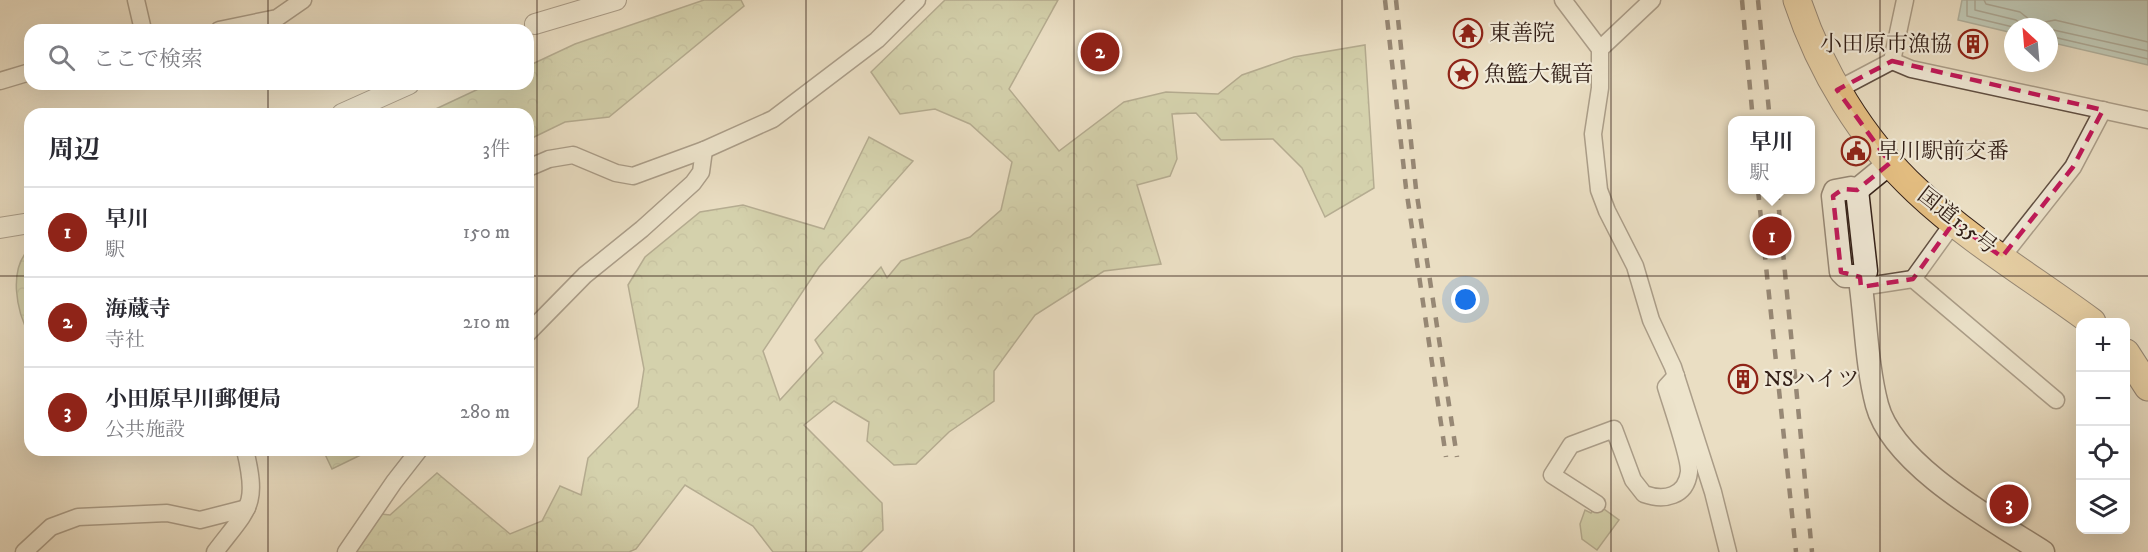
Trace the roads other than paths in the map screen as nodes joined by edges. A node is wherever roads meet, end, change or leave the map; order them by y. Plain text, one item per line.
1 (136, 0) edge
2 (303, 0) edge
3 (580, 0) edge
4 (616, 0) edge
5 (917, 0) edge
6 (1563, 0) edge
7 (1652, 0) edge
8 (1905, 0) edge
9 (1798, 1) edge
10 (142, 24) edge
11 (248, 24) edge
12 (534, 24) edge
13 (534, 25) edge
14 (1600, 49) junction
15 (1892, 61) junction
16 (24, 75) edge
17 (0, 81) edge
18 (396, 90) edge
19 (1837, 90) junction
20 (355, 108) edge
21 (2103, 110) junction
22 (2148, 120) edge
23 (704, 150) junction
24 (1890, 163) junction
25 (534, 165) edge
26 (1954, 222) junction
27 (24, 224) edge
28 (0, 228) edge
29 (2002, 257) junction
30 (1913, 279) junction
31 (1861, 281) junction
32 (2086, 318) edge
33 (534, 327) edge
34 (2130, 359) edge
35 (1676, 376) junction
36 (2148, 387) edge
37 (2056, 400) dead end
38 (246, 456) edge
39 (415, 456) edge
40 (1597, 504) dead end
41 (247, 508) junction
42 (24, 552) edge
43 (214, 552) edge
44 (346, 552) edge
45 (1728, 552) edge
46 (2043, 552) edge

1 - 10 street
2 - 11 street
3 - 12 street
4 - 13 street
5 - 23 street
6 - 14 street
7 - 14 street
8 - 15 street
9 - 19 highway, 国道135号
14 - 35 street
15 - 19 street
15 - 21 street
16 - 17 street
18 - 20 street
19 - 24 highway, 国道135号
21 - 22 street
21 - 29 street
23 - 25 street
23 - 33 street
24 - 26 highway, 国道135号
24 - 31 main road
26 - 29 highway, 国道135号
26 - 30 street
27 - 28 street
29 - 32 highway, 国道135号
30 - 31 street
30 - 37 street
31 - 46 main road
34 - 36 highway
35 - 40 street
35 - 45 street
38 - 41 street
39 - 44 street
41 - 42 street
41 - 43 street

